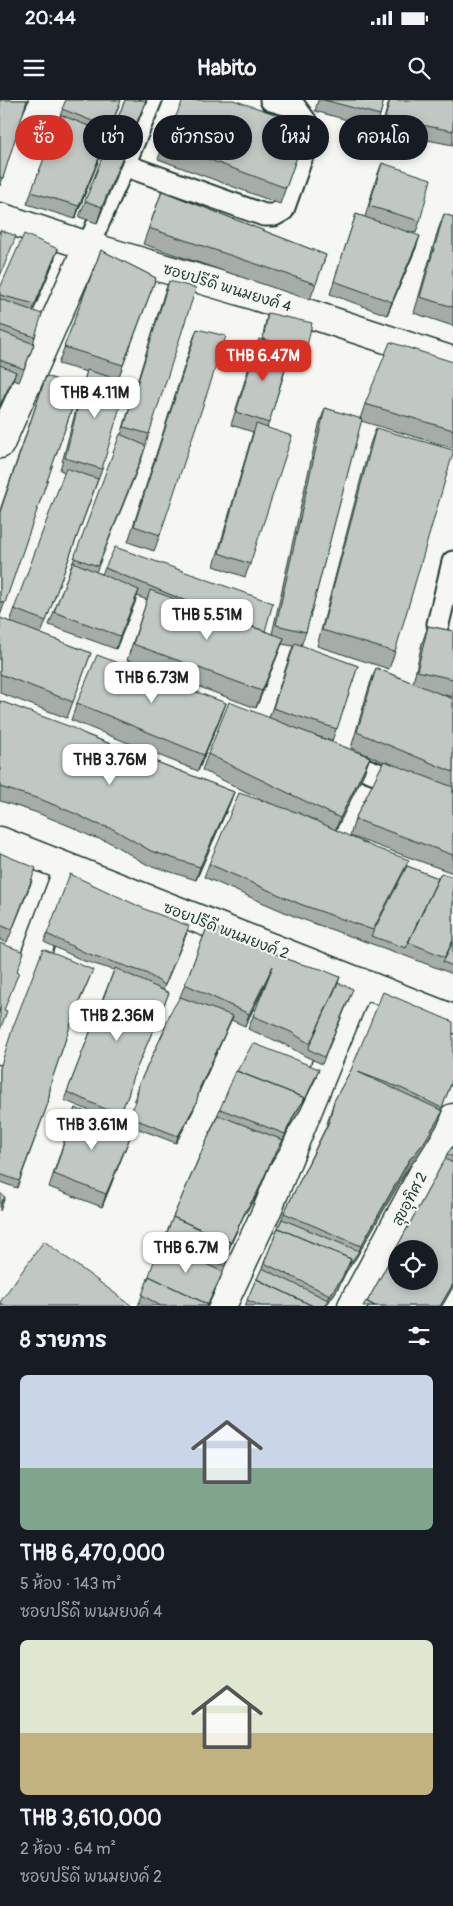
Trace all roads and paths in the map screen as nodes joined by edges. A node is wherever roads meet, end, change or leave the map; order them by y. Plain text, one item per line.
1 (151, 100) edge
2 (271, 100) edge
3 (124, 165) junction
4 (0, 218) edge
5 (88, 246) junction
6 (453, 361) edge
7 (0, 444) edge
8 (453, 562) edge
9 (438, 624) dead end
10 (324, 754) edge
11 (453, 803) edge
12 (0, 841) edge
13 (68, 869) junction
14 (360, 982) junction
15 (453, 1019) edge
16 (0, 1050) edge
17 (453, 1118) edge
18 (222, 1306) edge
19 (352, 1306) edge

1 - 3 lane
2 - 3 lane
3 - 5 lane
4 - 5 street, ซอยปรีดี พนมยงค์ 4
5 - 6 street, ซอยปรีดี พนมยงค์ 4
5 - 7 street
8 - 9 lane
10 - 11 lane
12 - 13 street, ซอยปรีดี พนมยงค์ 2
13 - 14 street, ซอยปรีดี พนมยงค์ 2
13 - 16 street
14 - 15 street, ซอยปรีดี พนมยงค์ 2
14 - 18 street
17 - 19 street, สุขอุทิศ 2

